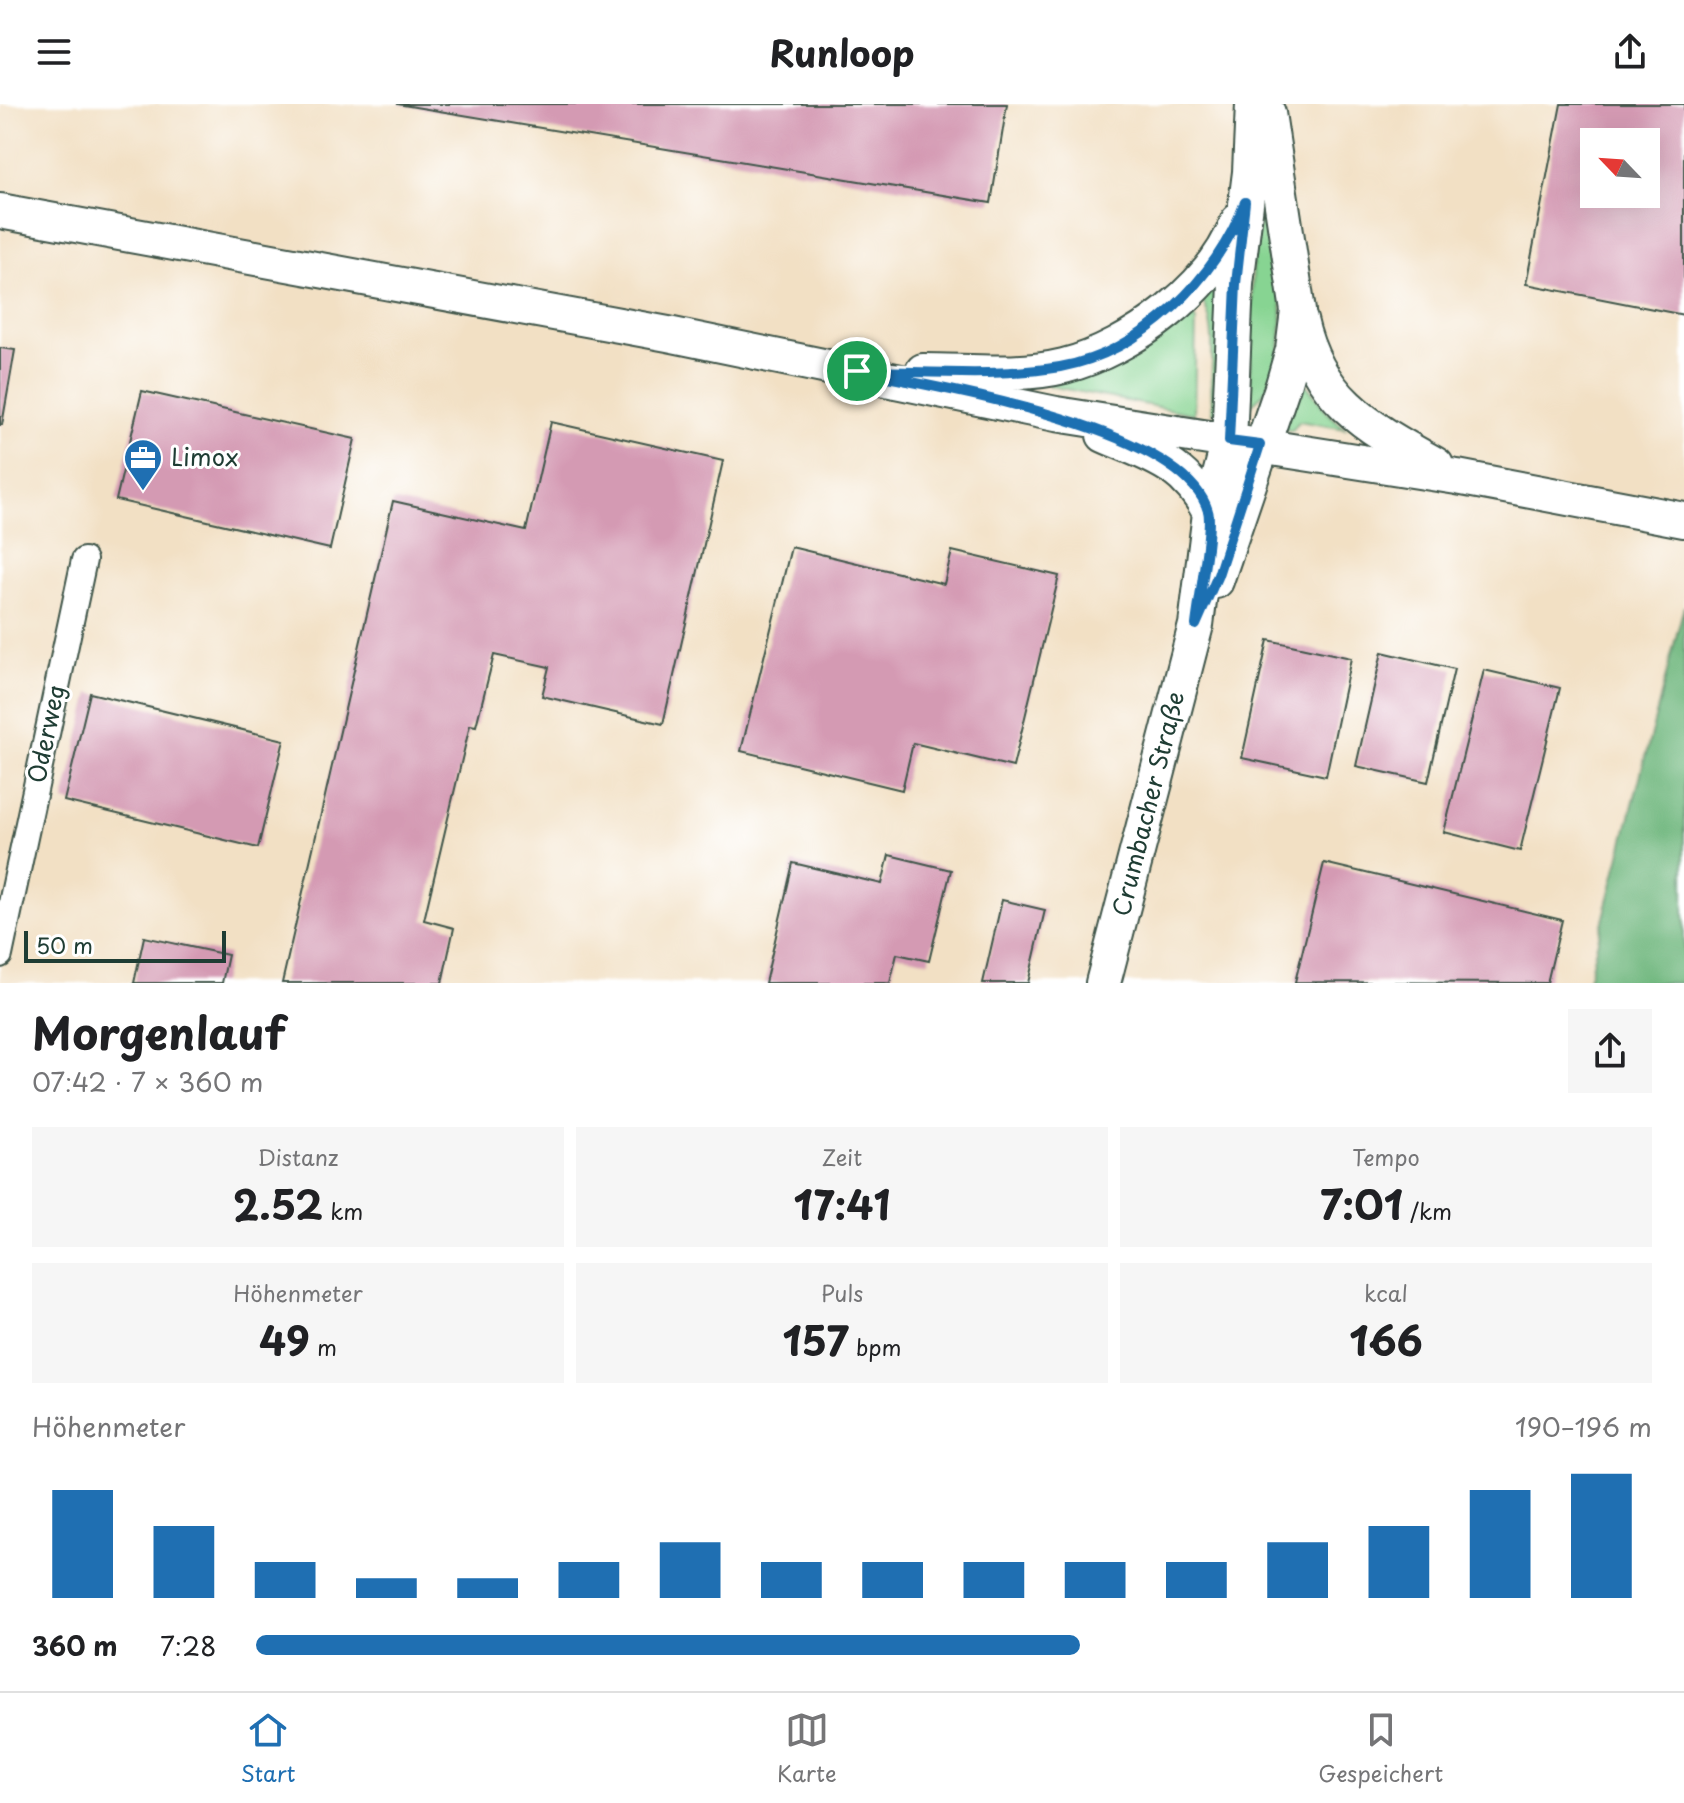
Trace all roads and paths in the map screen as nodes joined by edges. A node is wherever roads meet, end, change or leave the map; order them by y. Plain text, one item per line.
1 (1253, 104) edge
2 (1266, 104) edge
3 (1245, 202) junction
4 (0, 211) edge
5 (1298, 311) junction
6 (857, 371) junction
7 (1056, 414) junction
8 (1244, 443) junction
9 (1457, 477) junction
10 (1210, 513) junction
11 (1684, 520) edge
12 (84, 560) dead end
13 (1196, 625) junction
14 (0, 955) edge
15 (1103, 983) edge

1 - 3 main road
2 - 5 main road
3 - 6 main road
3 - 8 main road
4 - 6 main road
5 - 8 main road
5 - 9 main road
6 - 7 main road
7 - 8 main road
7 - 10 main road
8 - 9 main road
8 - 10 main road, Crumbacher Straße
8 - 13 main road, Crumbacher Straße
9 - 11 main road
10 - 13 main road, Crumbacher Straße
12 - 14 street, Oderweg
13 - 15 main road, Crumbacher Straße

